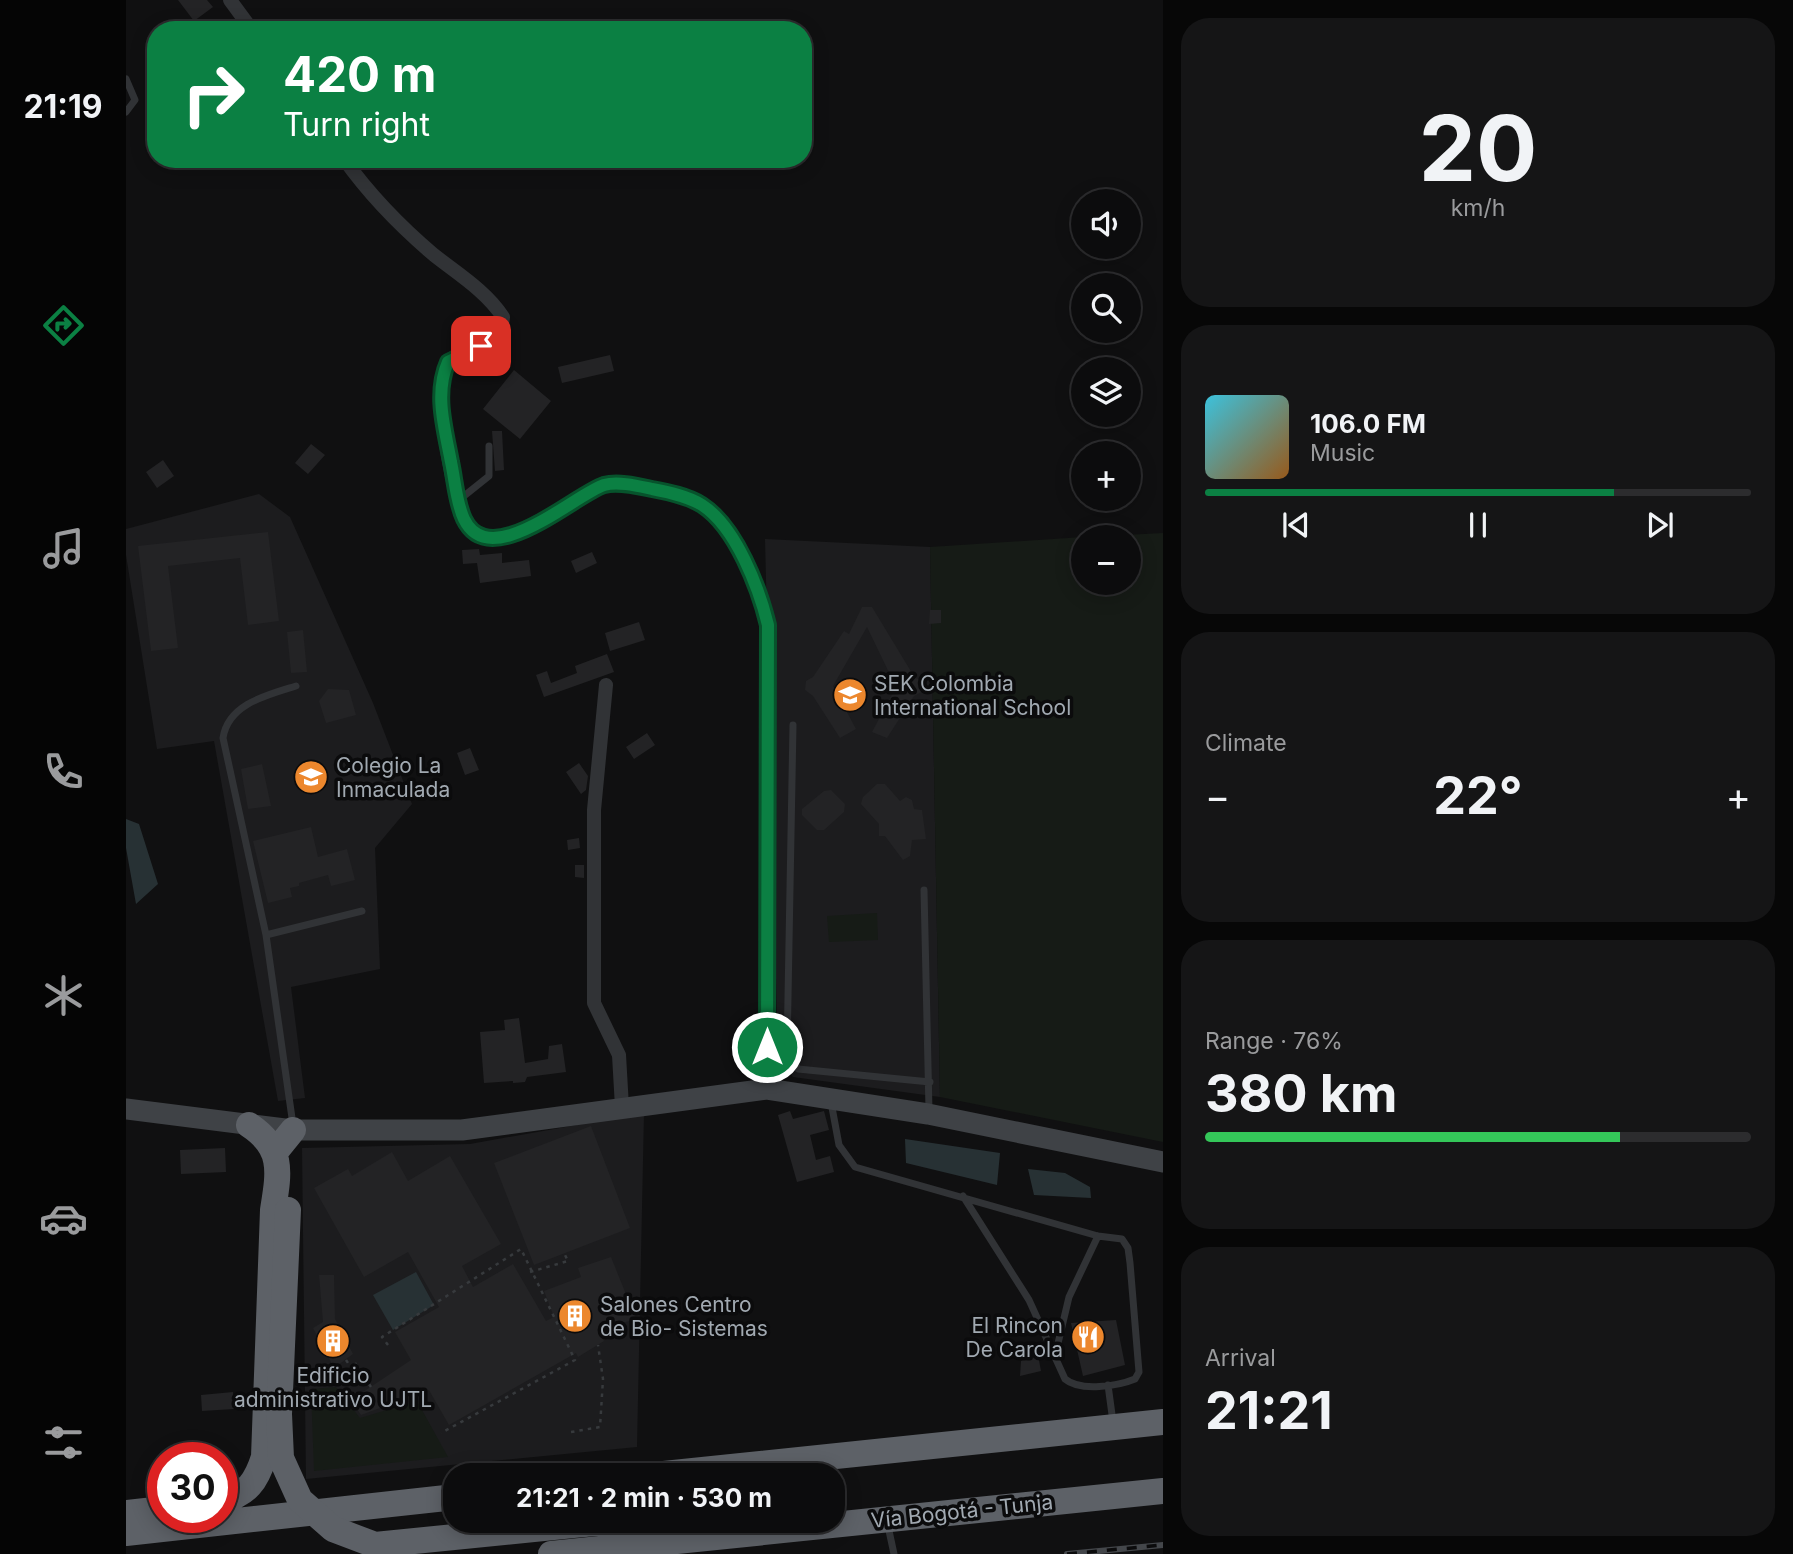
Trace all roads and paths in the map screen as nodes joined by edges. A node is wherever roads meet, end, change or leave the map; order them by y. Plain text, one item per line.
1 (230, 0) edge
2 (245, 21) edge
3 (126, 79) edge
4 (126, 112) edge
5 (352, 168) edge
6 (489, 446) dead end
7 (458, 500) junction
8 (606, 685) dead end
9 (296, 686) dead end
10 (793, 725) dead end
11 (924, 890) dead end
12 (362, 911) dead end
13 (266, 935) junction
14 (930, 1082) junction
15 (767, 1089) junction
16 (831, 1097) junction
17 (622, 1107) junction
18 (126, 1108) edge
19 (929, 1114) junction
20 (249, 1125) junction
21 (293, 1129) junction
22 (275, 1151) junction
23 (1163, 1163) edge
24 (277, 1182) junction
25 (963, 1196) junction
26 (1098, 1236) junction
27 (564, 1253) dead end
28 (530, 1272) junction
29 (388, 1345) dead end
30 (598, 1345) dead end
31 (1055, 1357) junction
32 (346, 1360) dead end
33 (355, 1363) dead end
34 (350, 1366) dead end
35 (1108, 1385) junction
36 (372, 1387) dead end
37 (1163, 1422) edge
38 (1114, 1427) junction
39 (571, 1432) dead end
40 (441, 1433) dead end
41 (769, 1463) edge
42 (1163, 1491) edge
43 (238, 1494) edge
44 (443, 1498) edge
45 (147, 1511) edge
46 (126, 1513) edge
47 (886, 1518) junction
48 (845, 1521) edge
49 (126, 1533) edge
50 (494, 1533) edge
51 (729, 1533) edge
52 (551, 1554) edge
53 (894, 1554) edge

1 - 2 street
3 - 4 lane
5 - 7 street
6 - 7 lane
7 - 15 street
8 - 17 street
9 - 13 lane
10 - 14 lane
11 - 14 lane
12 - 13 lane
13 - 21 lane
14 - 19 lane
15 - 16 street
15 - 17 street
16 - 19 street
16 - 25 lane
17 - 21 street
18 - 20 street
19 - 23 street
20 - 21 street
20 - 22 highway
21 - 22 highway
22 - 24 highway
24 - 43 highway
24 - 50 highway, bridge
25 - 26 lane
25 - 31 lane
26 - 31 lane
26 - 35 lane
27 - 28 path
28 - 29 path
28 - 40 path
30 - 39 path
31 - 35 lane
32 - 34 path
33 - 36 path
35 - 38 lane
37 - 38 highway
38 - 41 highway
42 - 47 highway, Vía Bogotá - Tunja
44 - 49 highway
45 - 46 highway
47 - 48 highway, Vía Bogotá - Tunja
47 - 53 lane
51 - 52 highway, Vía Bogotá - Tunja

